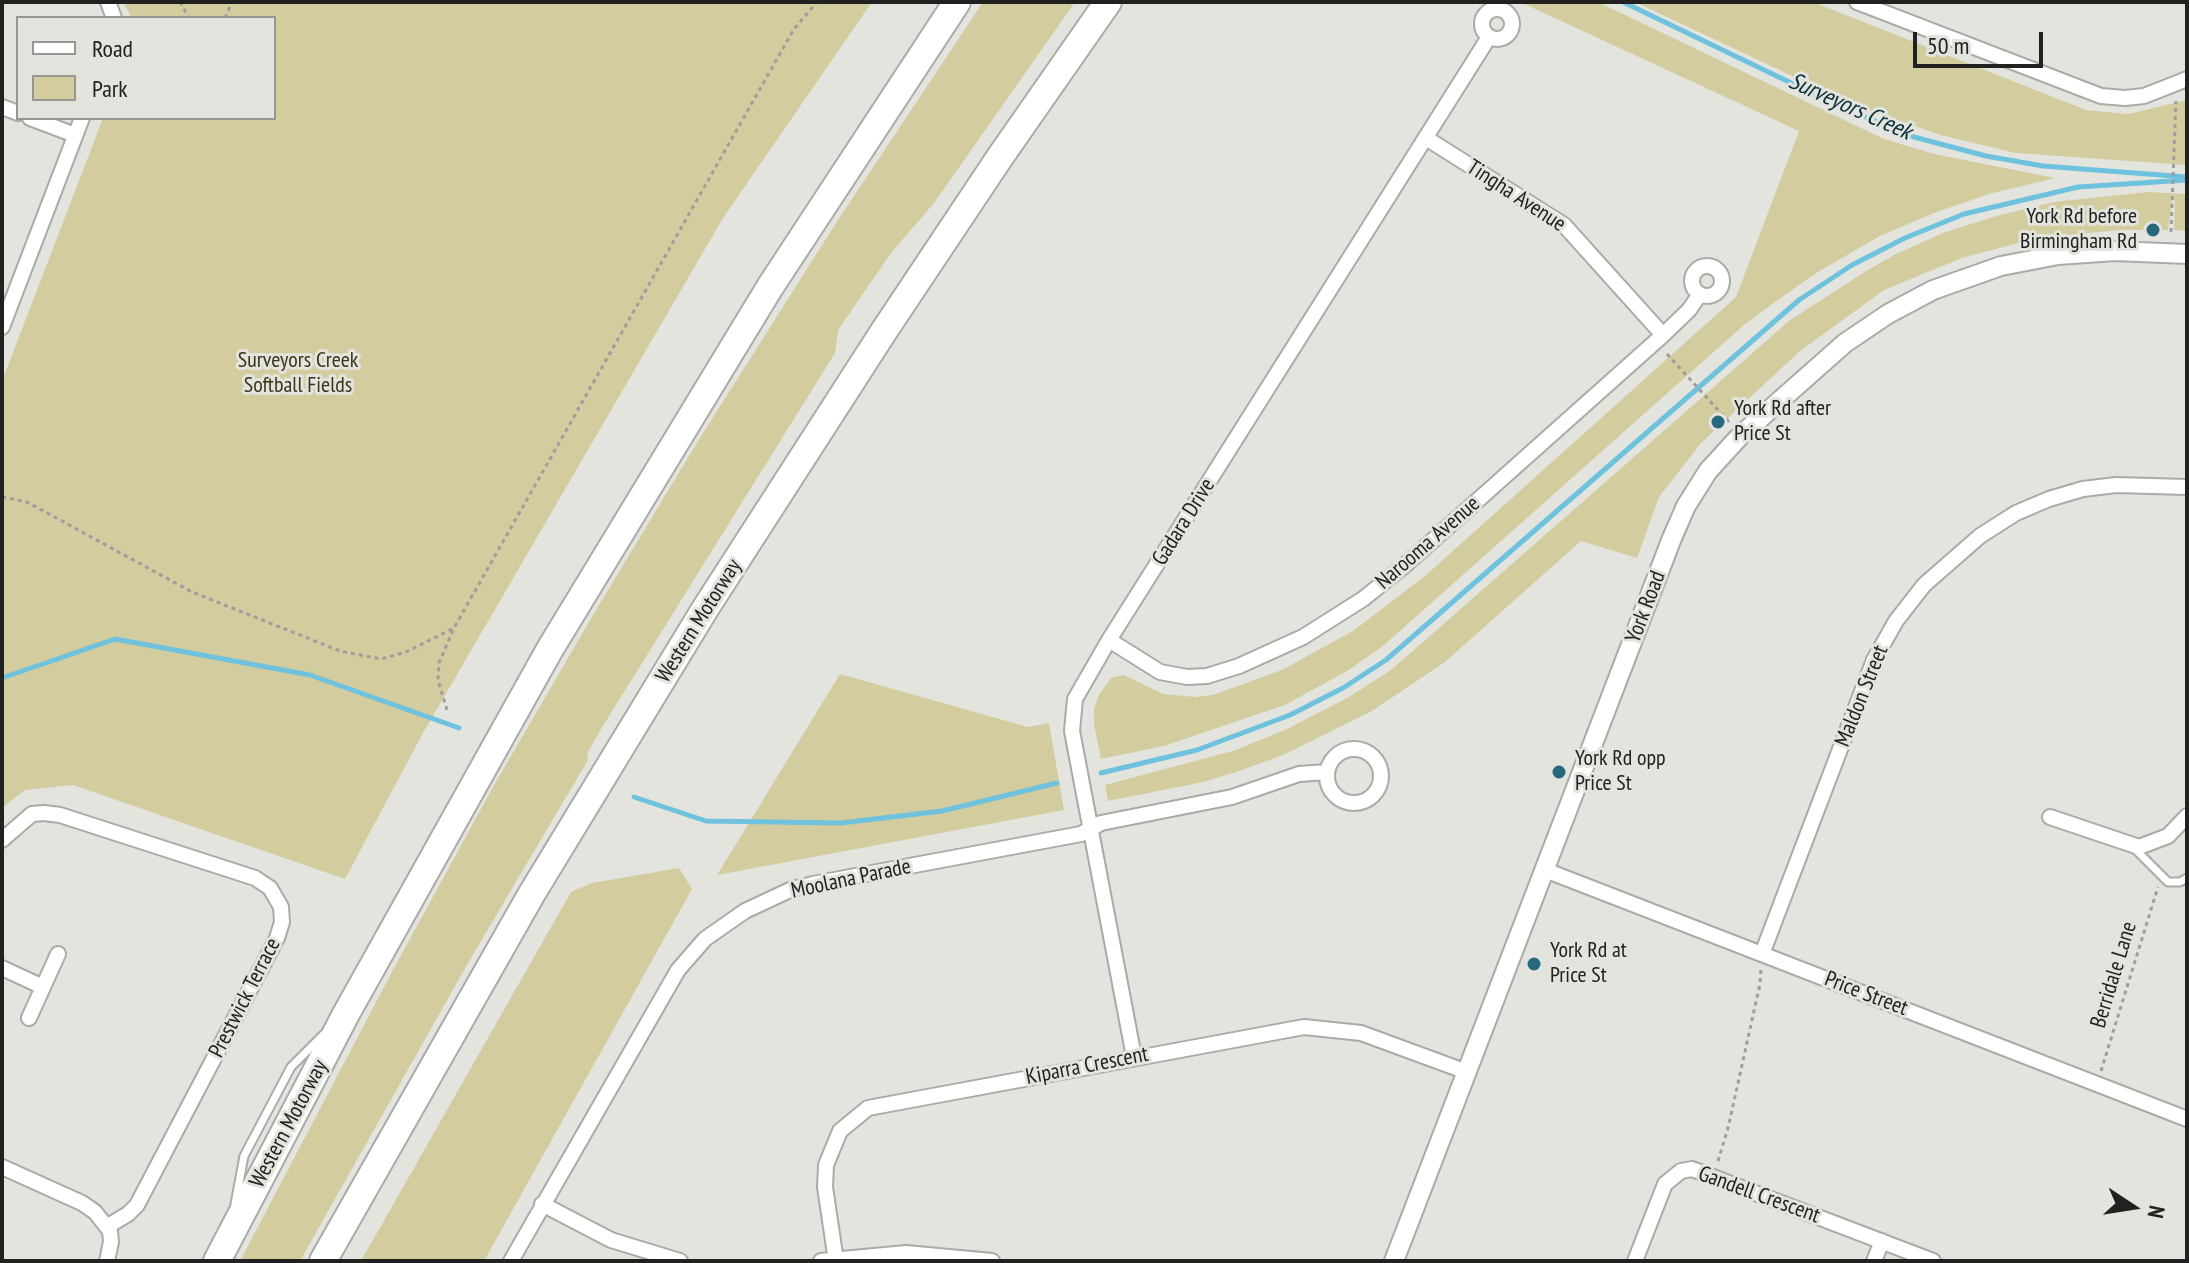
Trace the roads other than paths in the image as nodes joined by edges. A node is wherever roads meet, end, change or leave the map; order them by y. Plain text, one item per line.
1 (957, 2) edge
2 (1108, 2) edge
3 (1857, 2) edge
4 (1489, 37) dead end
5 (2180, 82) edge
6 (35, 120) edge
7 (81, 120) edge
8 (75, 135) junction
9 (1426, 138) junction
10 (2187, 254) edge
11 (1700, 294) dead end
12 (2, 327) edge
13 (1663, 335) junction
14 (2187, 487) edge
15 (1109, 640) junction
16 (1327, 772) dead end
17 (2187, 816) edge
18 (2050, 817) dead end
19 (1091, 828) junction
20 (2, 840) edge
21 (2131, 847) junction
22 (1545, 870) junction
23 (2187, 878) edge
24 (58, 954) dead end
25 (1762, 954) junction
26 (2, 968) edge
27 (43, 987) junction
28 (29, 1018) dead end
29 (1134, 1057) junction
30 (1467, 1072) junction
31 (2187, 1119) edge
32 (2, 1167) edge
33 (542, 1204) junction
34 (108, 1226) junction
35 (1882, 1241) junction
36 (831, 1260) edge
37 (107, 1261) edge
38 (217, 1261) edge
39 (323, 1261) edge
40 (511, 1261) edge
41 (680, 1261) edge
42 (992, 1261) edge
43 (1394, 1261) edge
44 (1635, 1261) edge
45 (1874, 1261) edge
46 (1933, 1261) edge

1 - 38 highway, Western Motorway
2 - 39 highway, Western Motorway
3 - 5 street
4 - 9 street, Gadara Drive
6 - 8 street
7 - 8 street
8 - 12 street
9 - 13 street, Tingha Avenue
9 - 15 street, Gadara Drive
10 - 22 street, York Road
11 - 13 street, Narooma Avenue
13 - 15 street, Narooma Avenue
14 - 25 street, Maldon Street
15 - 19 street, Gadara Drive
16 - 19 street, Moolana Parade
17 - 21 street
18 - 21 street
19 - 29 street, Gadara Drive
19 - 33 street, Moolana Parade
20 - 34 street, Prestwick Terrace
21 - 23 lane
22 - 25 street, Price Street
22 - 30 street, York Road
24 - 27 street
25 - 31 street, Price Street
26 - 27 street
27 - 28 street
29 - 30 street, Kiparra Crescent
29 - 36 street, Kiparra Crescent
30 - 43 street, York Road
32 - 34 street
33 - 40 street, Moolana Parade
33 - 41 street
34 - 37 street
35 - 44 street, Gandell Crescent
35 - 45 street
35 - 46 street, Gandell Crescent
36 - 42 street

